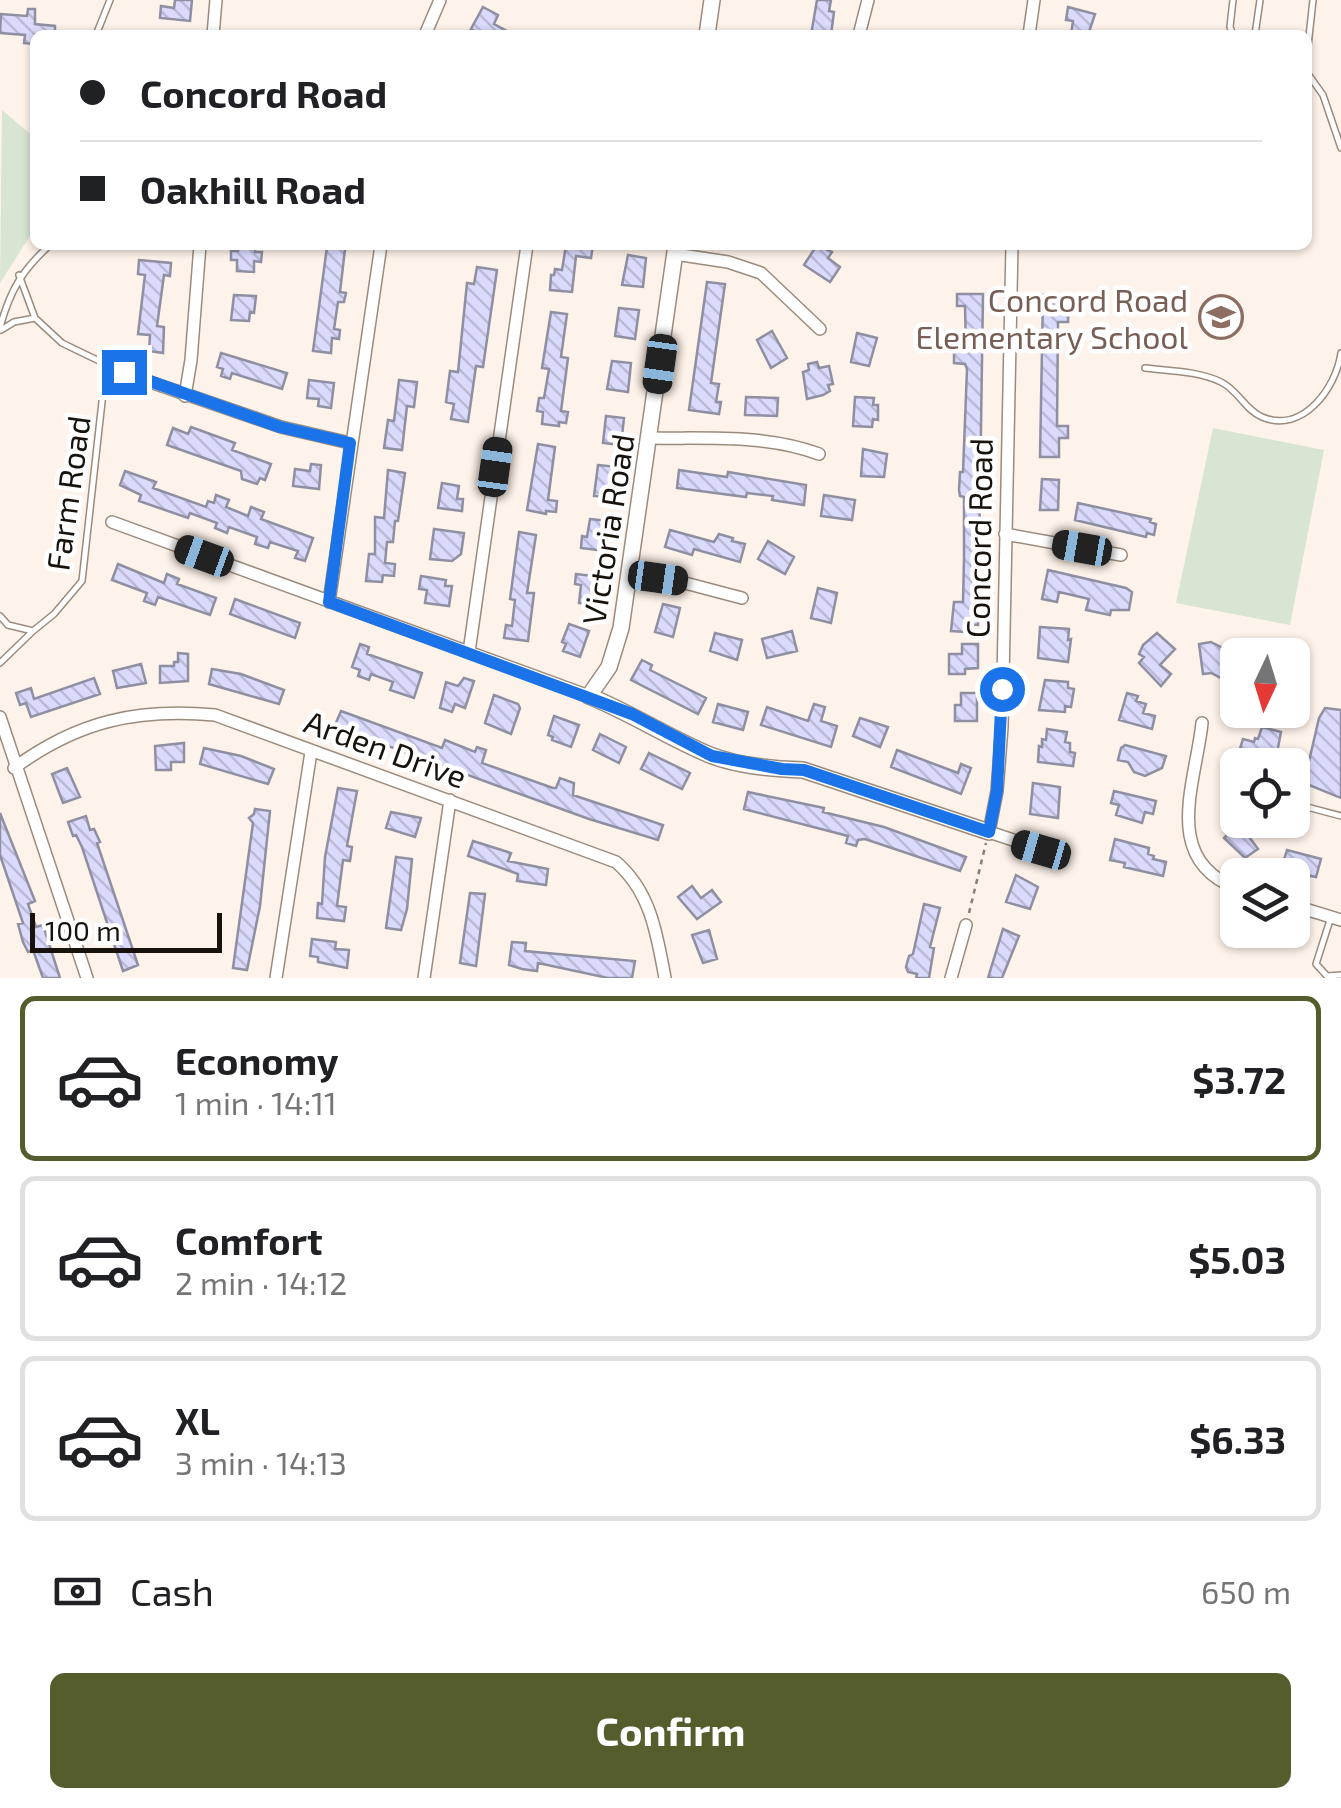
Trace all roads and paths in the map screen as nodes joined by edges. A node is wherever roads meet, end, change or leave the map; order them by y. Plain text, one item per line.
1 (110, 0) edge
2 (216, 0) edge
3 (440, 0) edge
4 (712, 0) edge
5 (868, 0) edge
6 (1034, 0) edge
7 (1233, 0) edge
8 (1260, 0) edge
9 (1312, 0) edge
10 (98, 30) edge
11 (213, 30) edge
12 (427, 30) edge
13 (708, 30) edge
14 (860, 30) edge
15 (1030, 30) edge
16 (1231, 30) edge
17 (1256, 30) edge
18 (1309, 30) edge
19 (1312, 79) edge
20 (1341, 148) edge
21 (45, 250) edge
22 (200, 250) edge
23 (379, 250) edge
24 (526, 250) edge
25 (676, 250) edge
26 (680, 250) edge
27 (1012, 250) edge
28 (20, 275) junction
29 (35, 318) junction
30 (0, 328) edge
31 (820, 329) dead end
32 (1341, 353) edge
33 (106, 366) junction
34 (1145, 368) dead end
35 (124, 372) joint
36 (185, 396) junction
37 (650, 438) junction
38 (350, 443) junction
39 (819, 454) dead end
40 (112, 522) dead end
41 (1005, 534) junction
42 (1120, 554) dead end
43 (630, 574) junction
44 (742, 598) dead end
45 (329, 602) junction
46 (0, 616) edge
47 (33, 632) junction
48 (469, 652) junction
49 (0, 663) edge
50 (589, 696) junction
51 (0, 718) edge
52 (1202, 723) dead end
53 (311, 752) junction
54 (14, 768) junction
55 (450, 800) junction
56 (1310, 807) edge
57 (1341, 816) edge
58 (989, 832) junction
59 (1061, 856) dead end
60 (1220, 878) edge
61 (1310, 911) edge
62 (1336, 918) edge
63 (966, 925) joint
64 (1341, 975) edge
65 (87, 978) edge
66 (276, 978) edge
67 (424, 978) edge
68 (665, 978) edge
69 (951, 978) edge

1 - 10 lane
2 - 11 street
3 - 12 street
4 - 13 street
5 - 14 street
6 - 15 street
7 - 16 lane
8 - 17 lane
9 - 18 lane
19 - 20 lane
21 - 28 lane
22 - 36 street
23 - 38 street
24 - 48 street
25 - 37 street, Victoria Road
26 - 31 street
27 - 41 street, Concord Road
28 - 29 lane
28 - 30 lane
29 - 30 lane
29 - 33 lane
32 - 34 lane
33 - 35 lane
33 - 47 lane, Farm Road
35 - 36 street
36 - 38 street
37 - 39 street
37 - 43 street, Victoria Road
38 - 45 street
40 - 45 street
41 - 42 street
41 - 58 street, Concord Road
43 - 44 street
43 - 50 street, Victoria Road
45 - 48 street
46 - 47 lane
47 - 49 lane, Farm Road
48 - 50 street
50 - 58 street
51 - 54 street
52 - 60 street
53 - 54 street, Arden Drive
53 - 55 street, Arden Drive
53 - 66 street
54 - 65 street
55 - 67 street
55 - 68 street, Arden Drive
56 - 57 lane
58 - 59 street
58 - 63 path
61 - 62 street
62 - 64 lane
63 - 69 street

